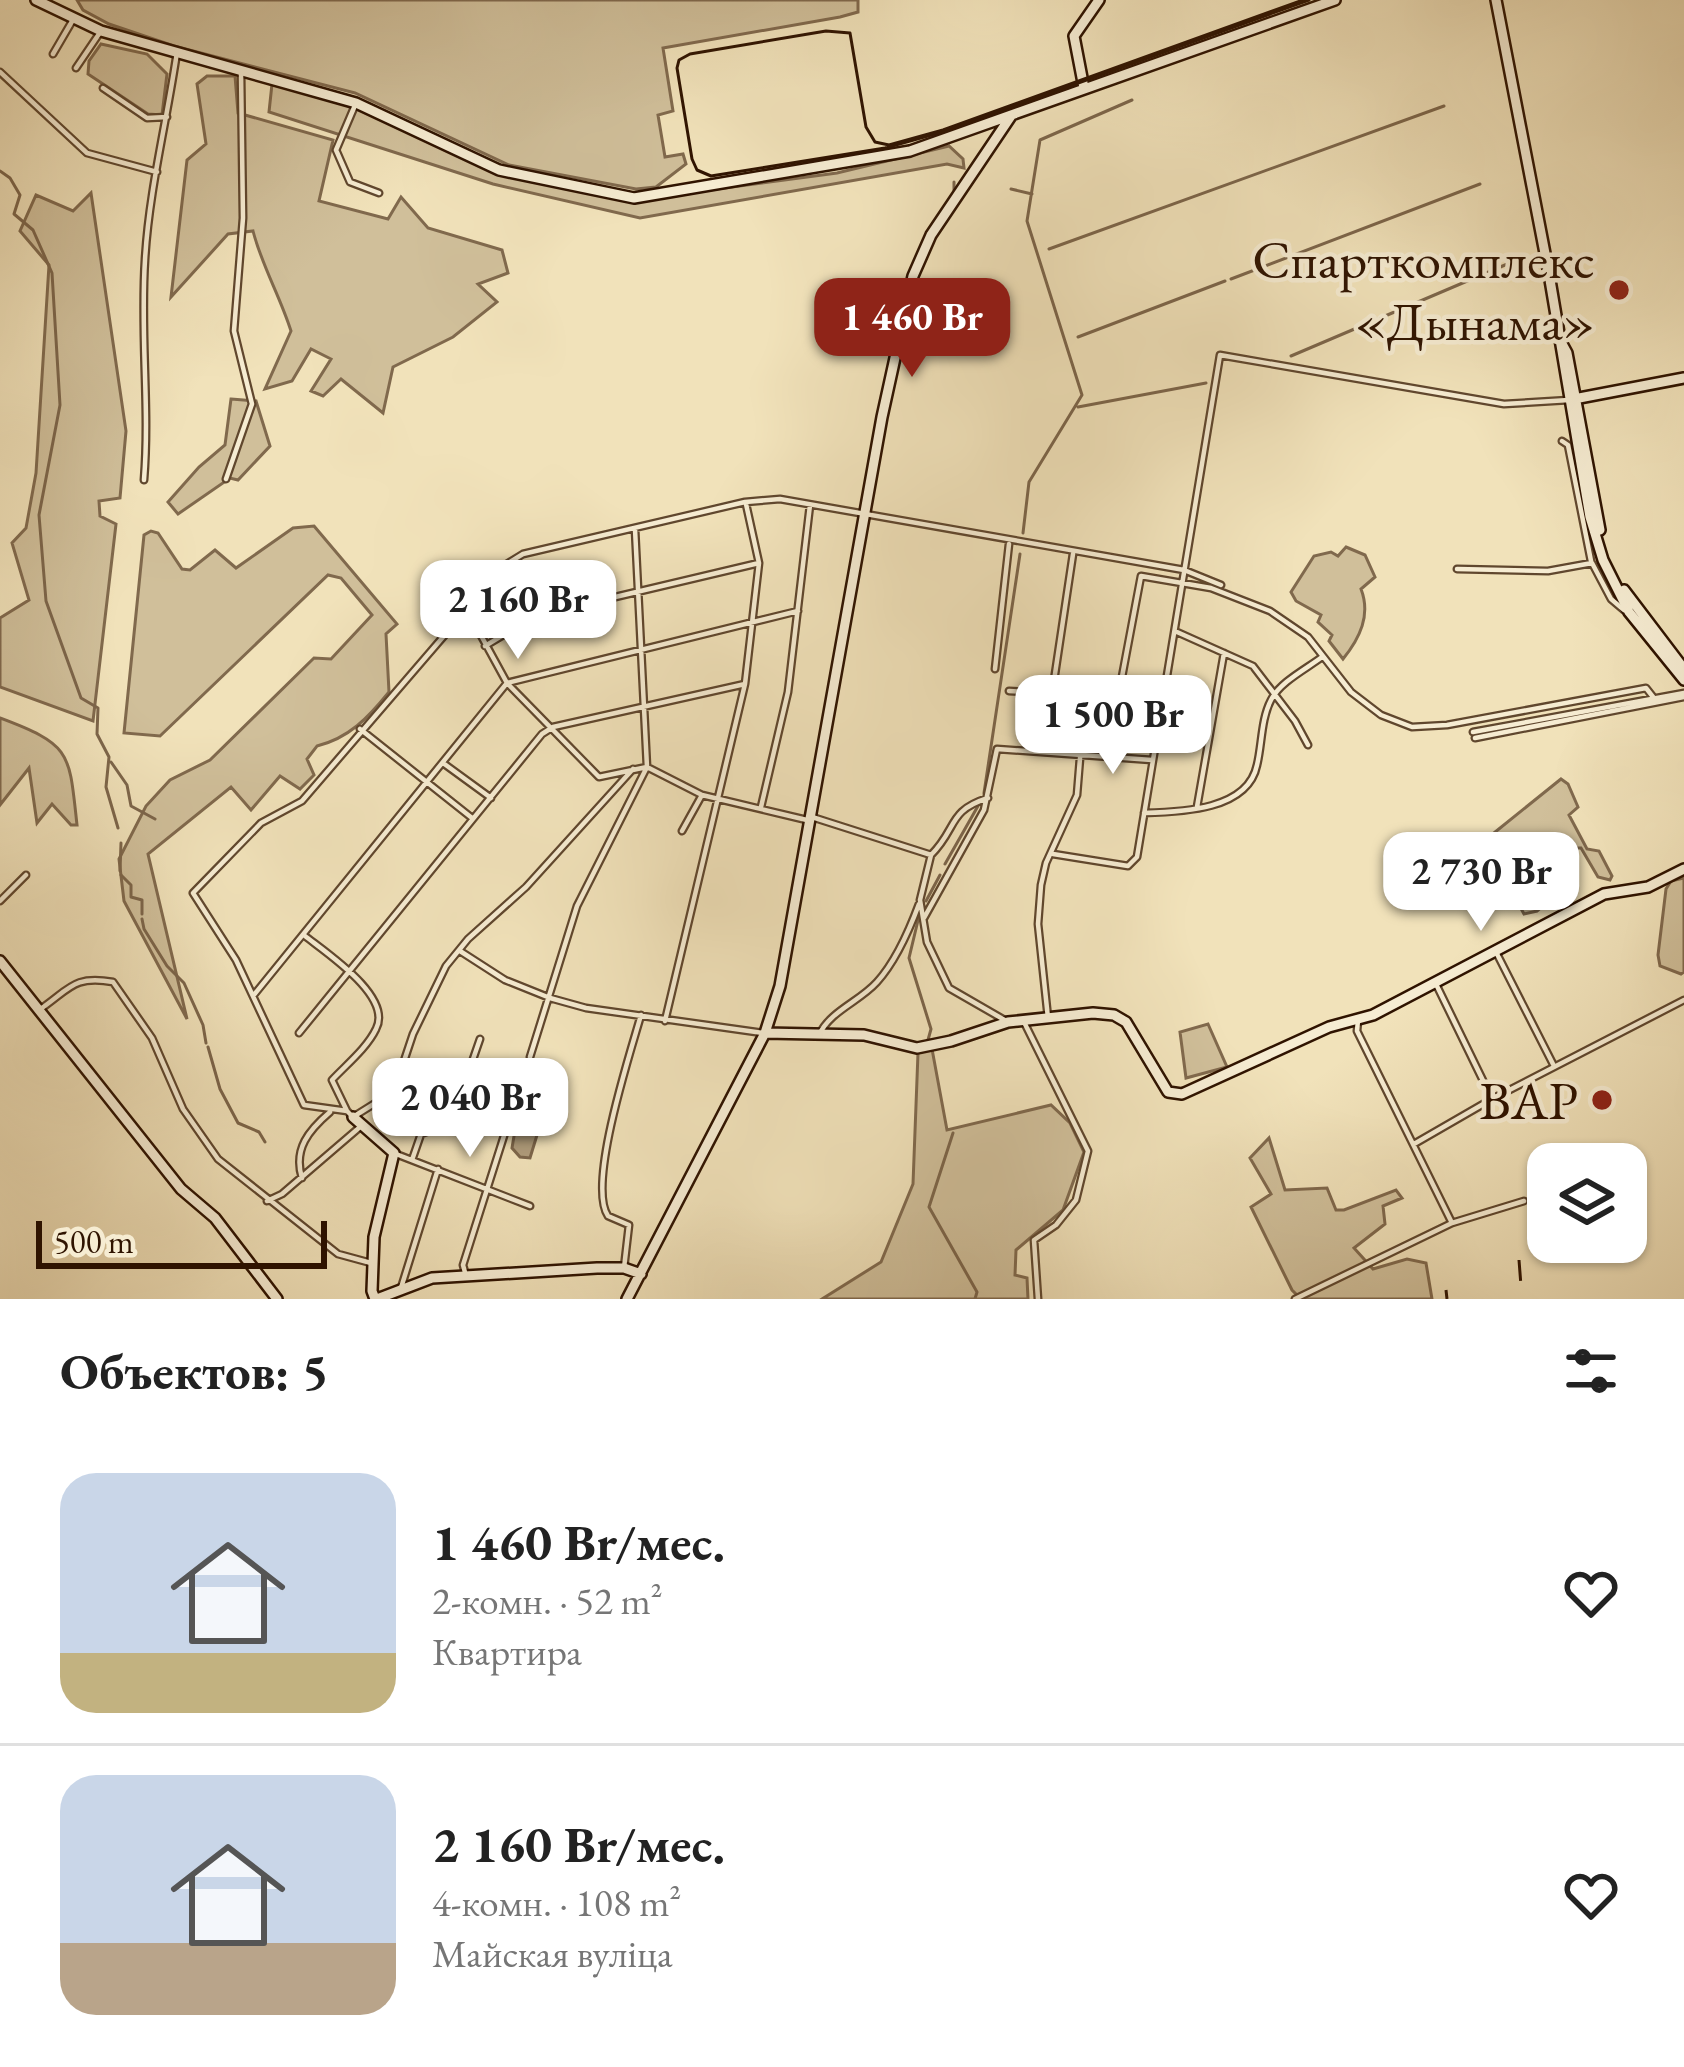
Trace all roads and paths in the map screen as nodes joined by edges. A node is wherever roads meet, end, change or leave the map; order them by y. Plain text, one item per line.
1 (36, 0) edge
2 (1099, 0) edge
3 (1334, 0) edge
4 (1496, 0) edge
5 (74, 19) junction
6 (101, 31) junction
7 (177, 50) junction
8 (53, 54) dead end
9 (76, 68) dead end
10 (241, 70) junction
11 (0, 72) edge
12 (103, 88) dead end
13 (1084, 88) junction
14 (356, 103) junction
15 (1011, 115) junction
16 (167, 117) junction
17 (978, 128) junction
18 (993, 146) junction
19 (157, 172) junction
20 (379, 193) dead end
21 (1684, 378) edge
22 (1572, 399) junction
23 (1572, 439) junction
24 (226, 479) dead end
25 (144, 480) dead end
26 (745, 502) junction
27 (810, 505) junction
28 (866, 516) junction
29 (635, 528) junction
30 (1010, 542) junction
31 (1073, 554) junction
32 (759, 563) junction
33 (1592, 563) junction
34 (1457, 569) dead end
35 (1184, 571) junction
36 (1184, 584) junction
37 (1221, 585) dead end
38 (638, 592) junction
39 (466, 608) junction
40 (798, 611) junction
41 (1629, 612) junction
42 (753, 623) junction
43 (1176, 632) junction
44 (485, 646) junction
45 (640, 650) junction
46 (1224, 652) junction
47 (1322, 657) junction
48 (1684, 669) edge
49 (995, 670) dead end
50 (507, 683) junction
51 (745, 684) junction
52 (1683, 687) edge
53 (1009, 691) dead end
54 (1276, 693) junction
55 (1052, 694) junction
56 (1085, 697) junction
57 (1656, 700) junction
58 (1562, 704) junction
59 (644, 707) junction
60 (1565, 718) junction
61 (553, 728) junction
62 (360, 729) junction
63 (1474, 735) dead end
64 (1308, 745) dead end
65 (1081, 753) junction
66 (1151, 760) junction
67 (443, 764) junction
68 (647, 767) junction
69 (633, 769) junction
70 (599, 777) junction
71 (427, 781) junction
72 (611, 791) junction
73 (702, 795) junction
74 (491, 798) junction
75 (718, 798) junction
76 (988, 798) junction
77 (1197, 807) junction
78 (760, 809) junction
79 (1144, 813) junction
80 (472, 818) junction
81 (812, 819) junction
82 (682, 830) dead end
83 (1053, 854) junction
84 (931, 855) junction
85 (1684, 868) edge
86 (26, 875) dead end
87 (920, 899) junction
88 (0, 901) edge
89 (924, 918) junction
90 (305, 936) junction
91 (460, 951) junction
92 (1496, 952) junction
93 (0, 961) edge
94 (349, 972) junction
95 (1435, 982) junction
96 (253, 996) junction
97 (550, 998) junction
98 (1684, 1000) edge
99 (39, 1010) junction
100 (641, 1015) junction
101 (1358, 1016) junction
102 (1048, 1018) junction
103 (1023, 1020) junction
104 (665, 1021) junction
105 (1007, 1022) junction
106 (299, 1033) dead end
107 (765, 1033) junction
108 (819, 1035) junction
109 (480, 1040) dead end
110 (530, 1057) dead end
111 (1554, 1066) junction
112 (516, 1098) dead end
113 (1492, 1099) junction
114 (330, 1112) junction
115 (354, 1118) junction
116 (1414, 1144) junction
117 (394, 1153) junction
118 (412, 1160) junction
119 (438, 1169) junction
120 (302, 1178) junction
121 (486, 1188) junction
122 (266, 1201) junction
123 (1524, 1201) dead end
124 (530, 1206) dead end
125 (1452, 1222) junction
126 (371, 1263) junction
127 (624, 1268) junction
128 (641, 1274) junction
129 (466, 1276) junction
130 (400, 1288) junction
131 (277, 1299) edge
132 (376, 1299) edge
133 (627, 1299) edge
134 (1038, 1299) edge
135 (1295, 1299) edge

1 - 5 main road
2 - 13 main road
3 - 13 main road
4 - 22 main road
5 - 6 main road
5 - 8 street
6 - 7 main road
6 - 9 street
7 - 10 main road
7 - 16 street
10 - 14 main road
10 - 24 street
11 - 19 street
12 - 16 street
13 - 15 main road
14 - 17 main road
14 - 20 street
15 - 17 main road
15 - 18 main road
16 - 19 street
17 - 18 main road
18 - 28 main road
19 - 25 street
21 - 22 main road
22 - 23 main road
22 - 35 street
23 - 33 street
23 - 41 main road
23 - 48 main road
26 - 27 street
26 - 29 street
26 - 32 street
27 - 28 street
27 - 40 street
28 - 30 street
28 - 81 main road
29 - 38 street
29 - 39 street
30 - 31 street
30 - 49 street
31 - 35 street
31 - 55 street
32 - 38 street
32 - 42 street
33 - 34 street
33 - 41 street
35 - 36 street
35 - 37 street
36 - 43 street
36 - 47 street
36 - 56 street
38 - 44 street
38 - 45 street
39 - 44 street
39 - 62 street
40 - 42 street
40 - 78 street
41 - 52 main road
42 - 45 street
42 - 51 street
43 - 46 street
43 - 66 street
44 - 50 street
45 - 50 street
45 - 59 street
46 - 54 street
46 - 77 street
47 - 54 street
47 - 58 street
50 - 61 street
50 - 67 street
51 - 59 street
51 - 75 street
52 - 57 street
53 - 55 street
54 - 64 street
54 - 77 street
55 - 56 street
56 - 65 street
57 - 58 street
57 - 60 street
58 - 60 street
59 - 61 street
59 - 68 street
60 - 63 street
61 - 70 street
61 - 74 street
62 - 71 street
62 - 96 street
65 - 66 street
65 - 76 street
65 - 83 street
66 - 79 street
67 - 71 street
67 - 74 street
68 - 69 street
68 - 73 street
68 - 97 street
69 - 70 street
69 - 72 street
70 - 72 street
71 - 80 street
71 - 90 street
72 - 91 street
73 - 75 street
73 - 82 street
74 - 80 street
75 - 78 street
75 - 104 street
76 - 84 street
76 - 89 street
77 - 79 street
78 - 81 street
79 - 83 street
80 - 94 street
81 - 84 street
81 - 107 main road
83 - 102 street
84 - 87 street
85 - 92 main road
86 - 88 street
87 - 89 street
87 - 108 street
89 - 105 street
90 - 94 street
90 - 96 street
91 - 97 street
91 - 115 street
92 - 95 main road
92 - 111 street
93 - 99 main road
94 - 106 street
94 - 115 street
95 - 101 main road
95 - 113 street
96 - 114 street
97 - 100 street
97 - 110 street
98 - 111 street
99 - 122 street
99 - 131 main road
100 - 104 street
100 - 127 street
101 - 102 main road
101 - 116 street
102 - 103 main road
103 - 105 main road
103 - 134 street
104 - 107 street
105 - 108 main road
107 - 108 main road
107 - 128 main road
109 - 118 street
111 - 113 street
112 - 121 street
113 - 116 street
114 - 115 street
114 - 120 street
115 - 117 main road
115 - 120 street
116 - 125 street
117 - 118 street
117 - 126 main road
118 - 119 street
119 - 121 street
119 - 130 street
120 - 122 street
121 - 124 street
121 - 129 street
122 - 126 street
123 - 125 street
125 - 135 street
126 - 132 main road
127 - 128 main road
127 - 129 main road
128 - 133 main road
129 - 130 main road
130 - 132 main road

